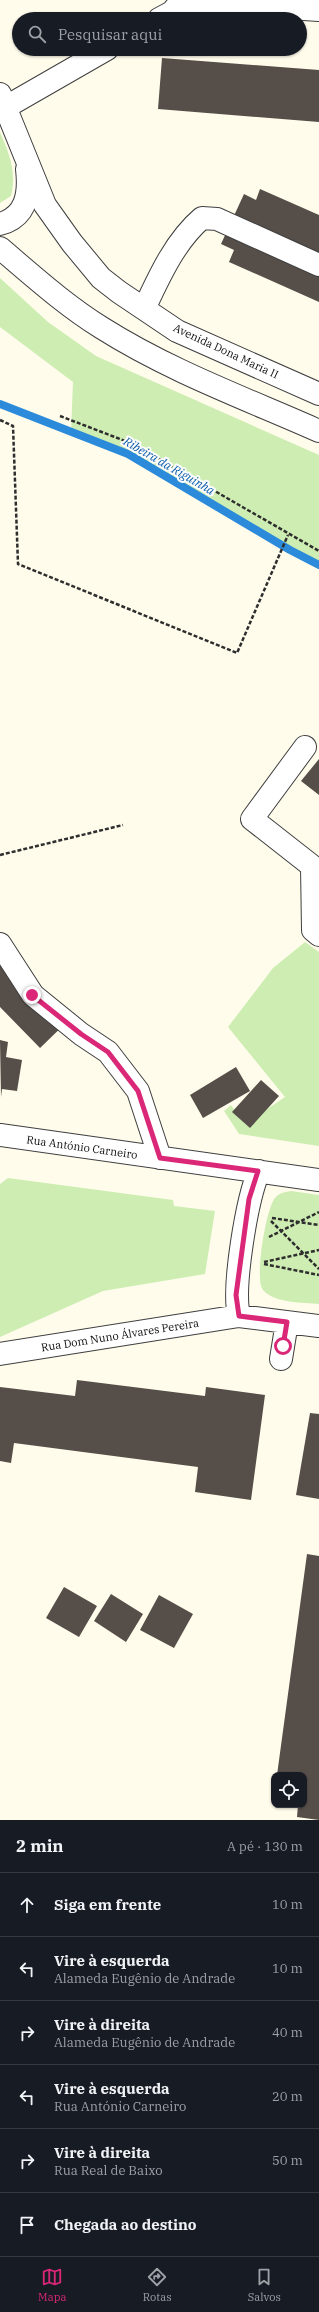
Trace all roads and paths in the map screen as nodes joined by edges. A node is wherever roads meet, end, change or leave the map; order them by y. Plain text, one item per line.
1 (182, 1) edge
2 (319, 10) edge
3 (172, 12) edge
4 (93, 56) edge
5 (3, 100) edge
6 (24, 152) junction
7 (0, 224) edge
8 (0, 248) edge
9 (319, 265) edge
10 (144, 309) junction
11 (319, 394) edge
12 (60, 416) dead end
13 (0, 420) edge
14 (319, 431) edge
15 (288, 535) junction
16 (319, 551) edge
17 (305, 747) dead end
18 (123, 825) dead end
19 (0, 855) edge
20 (315, 869) edge
21 (319, 935) edge
22 (0, 944) edge
23 (0, 1135) edge
24 (160, 1158) junction
25 (258, 1171) junction
26 (319, 1180) edge
27 (319, 1212) edge
28 (268, 1218) junction
29 (300, 1222) junction
30 (267, 1223) dead end
31 (319, 1225) edge
32 (282, 1230) junction
33 (265, 1234) dead end
34 (319, 1250) edge
35 (304, 1253) junction
36 (261, 1257) dead end
37 (260, 1263) junction
38 (319, 1269) edge
39 (319, 1275) edge
40 (239, 1316) junction
41 (287, 1322) junction
42 (319, 1326) edge
43 (0, 1354) edge
44 (281, 1359) dead end

1 - 2 street
1 - 3 street
4 - 5 street
5 - 6 street, Avenida Dona Maria II
6 - 7 street, Avenida Dona Maria II
6 - 10 street, Avenida Dona Maria II
8 - 14 street
9 - 10 street
10 - 11 street, Avenida Dona Maria II
12 - 15 path
13 - 15 path
15 - 16 path
17 - 20 street
18 - 19 path
20 - 21 street
22 - 24 street
23 - 24 street, Rua António Carneiro
24 - 25 street, Rua António Carneiro
25 - 26 street, Rua António Carneiro
25 - 40 street
27 - 29 path
28 - 29 path
28 - 30 path
28 - 32 path
29 - 31 path
29 - 32 path
32 - 33 path
32 - 35 path
34 - 35 path
35 - 37 path
35 - 38 path
36 - 37 path
37 - 39 path
40 - 41 street, Rua Dom Nuno Álvares Pereira
40 - 43 street, Rua Dom Nuno Álvares Pereira
41 - 42 street, Rua Dom Nuno Álvares Pereira
41 - 44 street

